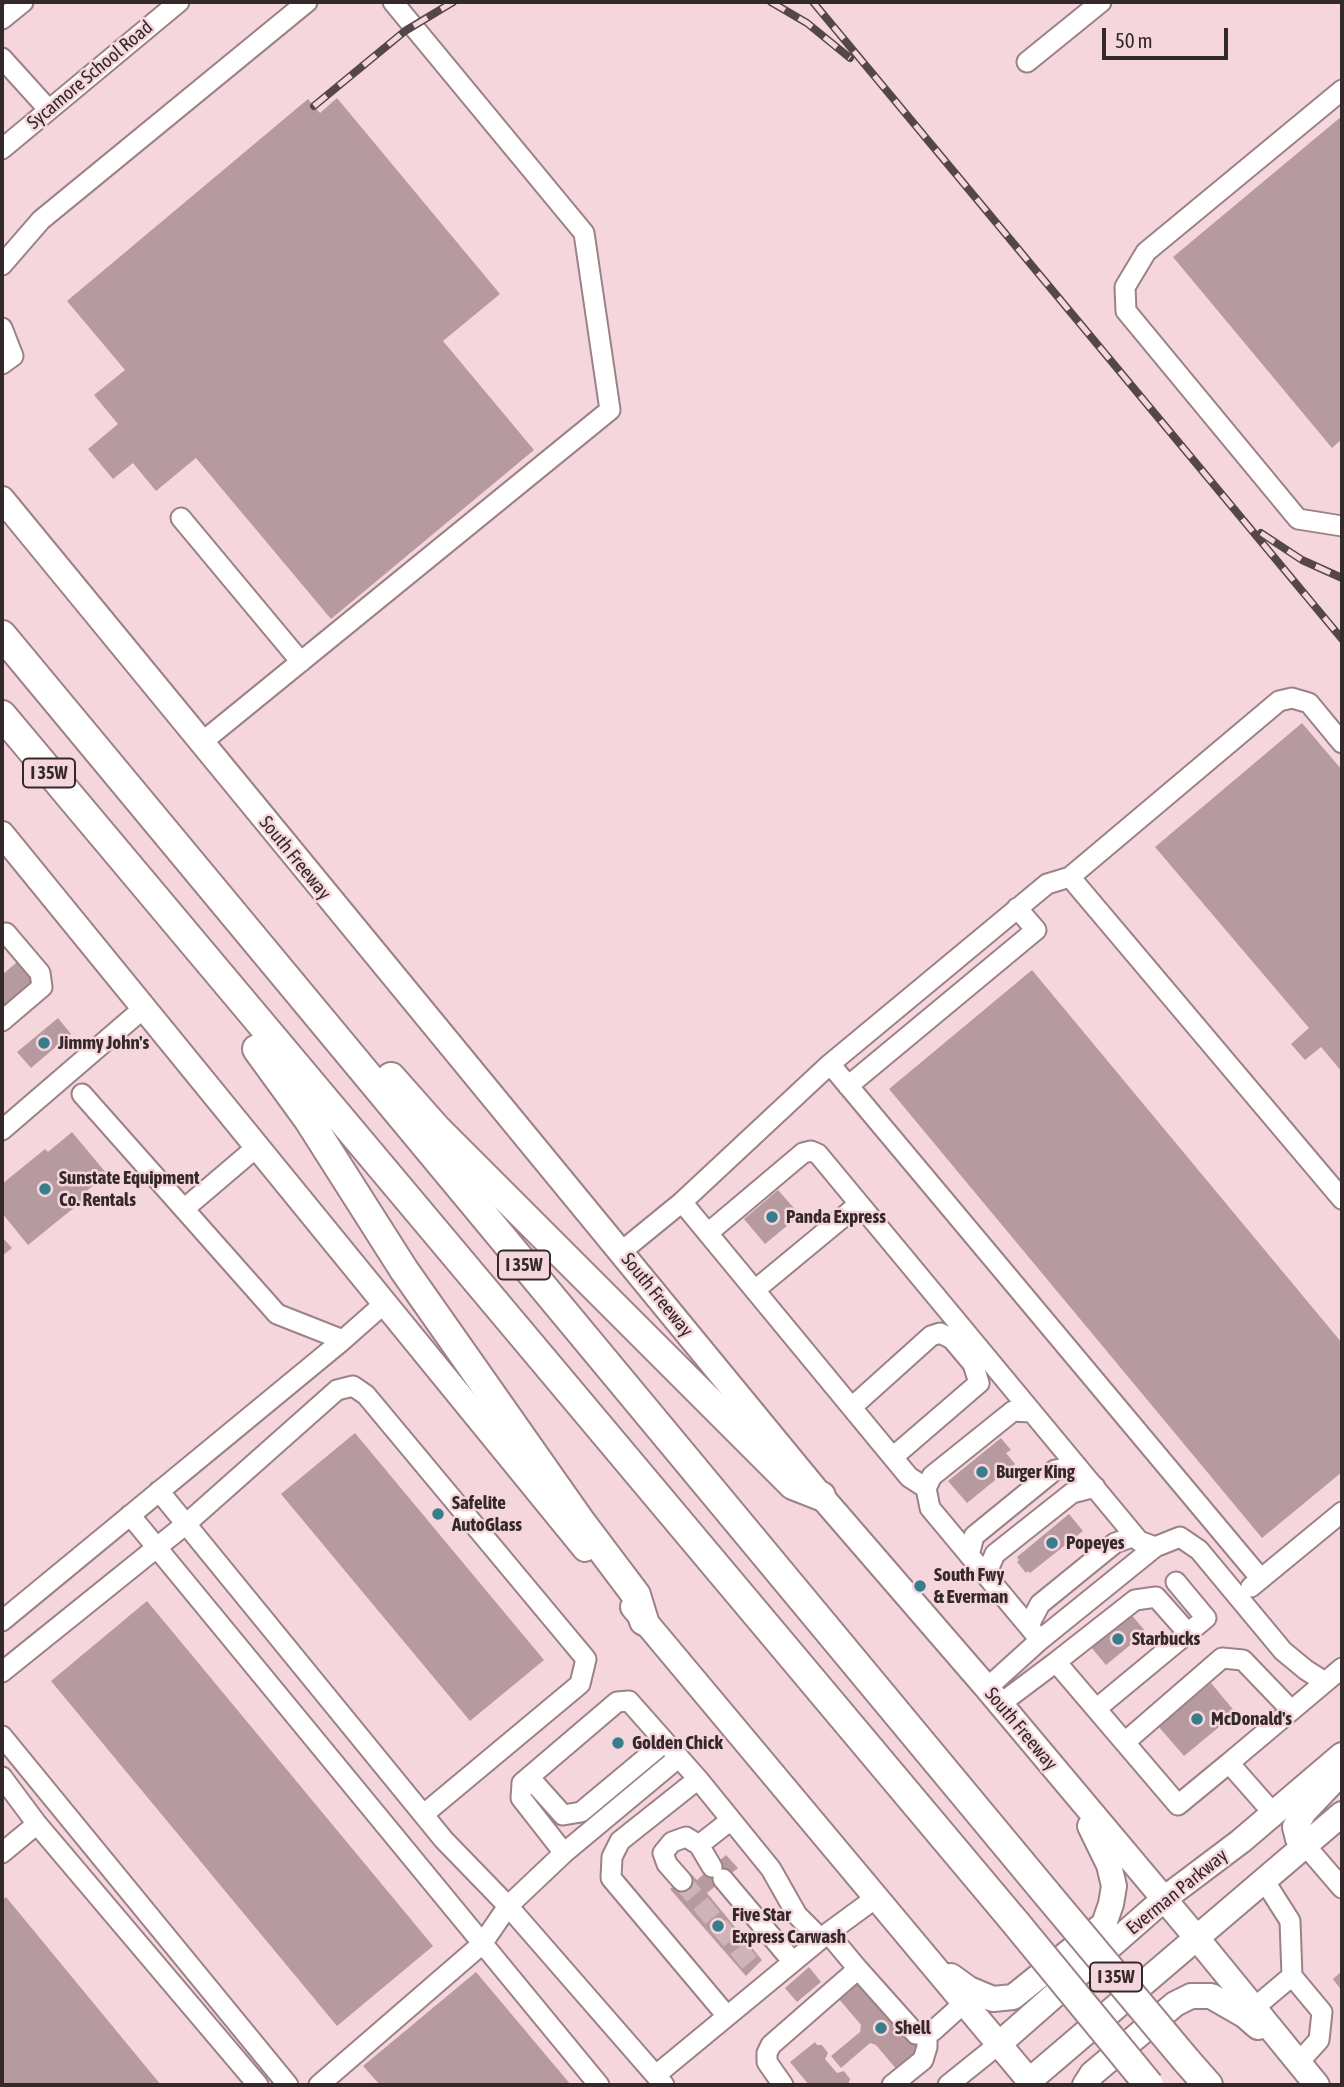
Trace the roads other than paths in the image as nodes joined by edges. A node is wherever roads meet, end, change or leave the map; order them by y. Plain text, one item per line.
1 (23, 2) edge
2 (179, 2) edge
3 (307, 2) edge
4 (393, 2) edge
5 (1101, 2) edge
6 (2, 19) edge
7 (2, 58) edge
8 (1027, 62) dead end
9 (1342, 90) edge
10 (48, 110) junction
11 (2, 149) edge
12 (2, 265) edge
13 (2, 328) edge
14 (2, 364) edge
15 (2, 499) edge
16 (181, 518) dead end
17 (1342, 526) edge
18 (2, 635) edge
19 (301, 662) junction
20 (2, 715) edge
21 (201, 743) junction
22 (1342, 743) edge
23 (97, 831) junction
24 (2, 834) edge
25 (1070, 877) junction
26 (1017, 908) junction
27 (3, 933) edge
28 (254, 941) junction
29 (145, 1007) junction
30 (2, 1021) edge
31 (830, 1064) junction
32 (848, 1086) junction
33 (82, 1094) dead end
34 (3, 1126) edge
35 (258, 1146) junction
36 (1342, 1199) edge
37 (682, 1202) junction
38 (859, 1204) junction
39 (184, 1209) junction
40 (708, 1233) junction
41 (622, 1251) junction
42 (755, 1290) junction
43 (386, 1302) junction
44 (343, 1340) junction
45 (983, 1373) junction
46 (852, 1407) junction
47 (1030, 1412) junction
48 (893, 1457) junction
49 (1077, 1466) junction
50 (926, 1488) junction
51 (1095, 1488) junction
52 (159, 1491) junction
53 (821, 1496) junction
54 (1342, 1512) edge
55 (130, 1515) junction
56 (186, 1524) junction
57 (1135, 1536) junction
58 (157, 1547) junction
59 (1155, 1547) junction
60 (969, 1555) junction
61 (986, 1574) junction
62 (1261, 1579) junction
63 (1176, 1581) dead end
64 (1238, 1597) junction
65 (2, 1620) edge
66 (644, 1621) junction
67 (1035, 1632) junction
68 (1188, 1633) junction
69 (1055, 1662) junction
70 (1342, 1668) edge
71 (2, 1672) edge
72 (1325, 1682) junction
73 (993, 1696) junction
74 (1096, 1709) junction
75 (1291, 1710) junction
76 (2, 1736) edge
77 (665, 1742) junction
78 (1125, 1742) junction
79 (1342, 1755) edge
80 (678, 1758) junction
81 (1229, 1763) junction
82 (1342, 1772) edge
83 (2, 1777) edge
84 (529, 1777) junction
85 (698, 1779) junction
86 (1074, 1791) junction
87 (424, 1814) junction
88 (1273, 1814) junction
89 (1342, 1814) edge
90 (731, 1819) junction
91 (37, 1824) junction
92 (699, 1845) junction
93 (1305, 1845) junction
94 (2, 1853) edge
95 (564, 1853) junction
96 (1264, 1880) junction
97 (682, 1881) tunnel mouth
98 (1342, 1888) edge
99 (877, 1897) junction
100 (1164, 1899) junction
101 (508, 1906) junction
102 (825, 1936) junction
103 (1196, 1937) junction
104 (482, 1944) junction
105 (926, 1956) junction
106 (793, 1962) junction
107 (858, 1969) junction
108 (1292, 1976) junction
109 (964, 2003) junction
110 (1254, 2008) junction
111 (727, 2016) junction
112 (927, 2033) junction
113 (999, 2043) junction
114 (1294, 2059) junction
115 (660, 2080) edge
116 (1028, 2084) edge
117 (258, 2085) edge
118 (288, 2085) edge
119 (319, 2085) edge
120 (599, 2085) edge
121 (783, 2085) edge
122 (892, 2085) edge
123 (948, 2085) edge
124 (1086, 2085) edge
125 (1149, 2085) edge
126 (1208, 2085) edge
127 (1317, 2085) edge

1 - 6 street
2 - 10 street, Sycamore School Road
3 - 12 street
4 - 19 street
5 - 8 street
7 - 10 street
9 - 17 street
10 - 11 street, Sycamore School Road
13 - 14 street
15 - 21 main road, South Freeway
16 - 19 street
18 - 28 highway, I 35W
19 - 21 street
20 - 23 highway, I 35W
21 - 41 main road, South Freeway
22 - 25 street
23 - 66 highway
23 - 125 highway, I 35W, bridge
24 - 29 main road
25 - 26 street
25 - 36 street
26 - 31 street
26 - 32 street
27 - 30 street
28 - 53 highway
28 - 126 highway, I 35W, bridge
29 - 34 street
29 - 35 main road
31 - 32 street
31 - 37 street
32 - 62 street
33 - 39 street
35 - 39 street
35 - 43 main road
37 - 40 street
37 - 41 street
38 - 40 street
38 - 42 street
38 - 45 street
39 - 44 street
40 - 42 street
41 - 53 main road, South Freeway
42 - 46 street
43 - 44 street
43 - 66 main road
44 - 52 street
45 - 46 street
45 - 47 street
45 - 48 street
46 - 48 street
47 - 49 street
47 - 50 street
48 - 50 street
49 - 51 street
49 - 60 street
50 - 60 street
51 - 57 street
51 - 61 street
52 - 55 street
52 - 56 street
53 - 73 main road, South Freeway
54 - 62 street
55 - 58 street
55 - 65 street
56 - 58 street
56 - 87 street
56 - 87 street
57 - 59 street
57 - 67 street
58 - 71 street
58 - 104 street
59 - 64 street
59 - 67 street
60 - 61 street
61 - 67 street
62 - 64 street
63 - 68 street
64 - 72 street
66 - 99 main road
67 - 73 street
68 - 69 street
68 - 74 street
69 - 73 street
69 - 74 street
70 - 72 street
72 - 75 street
73 - 86 main road, South Freeway
74 - 78 street
75 - 78 street
75 - 81 street
76 - 118 street
77 - 80 street
77 - 84 street
77 - 84 street
78 - 81 street
79 - 88 main road, Everman Parkway
80 - 85 street
80 - 95 street
81 - 88 street
82 - 93 main road
83 - 91 street
84 - 95 street
85 - 90 street
85 - 111 street
86 - 100 main road, South Freeway
86 - 105 main road
87 - 101 street
88 - 100 main road, Everman Parkway
89 - 93 main road
90 - 92 street
90 - 102 street
91 - 94 street
91 - 117 street
92 - 97 street
92 - 106 street
93 - 96 main road
93 - 98 street
95 - 101 street
96 - 103 main road
96 - 108 street
99 - 102 street
99 - 105 main road
100 - 103 main road, South Freeway
100 - 113 main road, Everman Parkway
101 - 104 street
101 - 115 street
102 - 106 street
102 - 107 street
103 - 110 main road, South Freeway
103 - 116 main road
104 - 119 street
104 - 120 street
105 - 109 main road
106 - 111 street
107 - 112 street
107 - 121 street
108 - 110 street
108 - 114 street
109 - 112 street
109 - 113 main road
110 - 114 main road, South Freeway
111 - 115 street
112 - 122 street
113 - 116 main road
113 - 123 street, Everman Parkway
114 - 124 main road
114 - 127 main road, South Freeway

